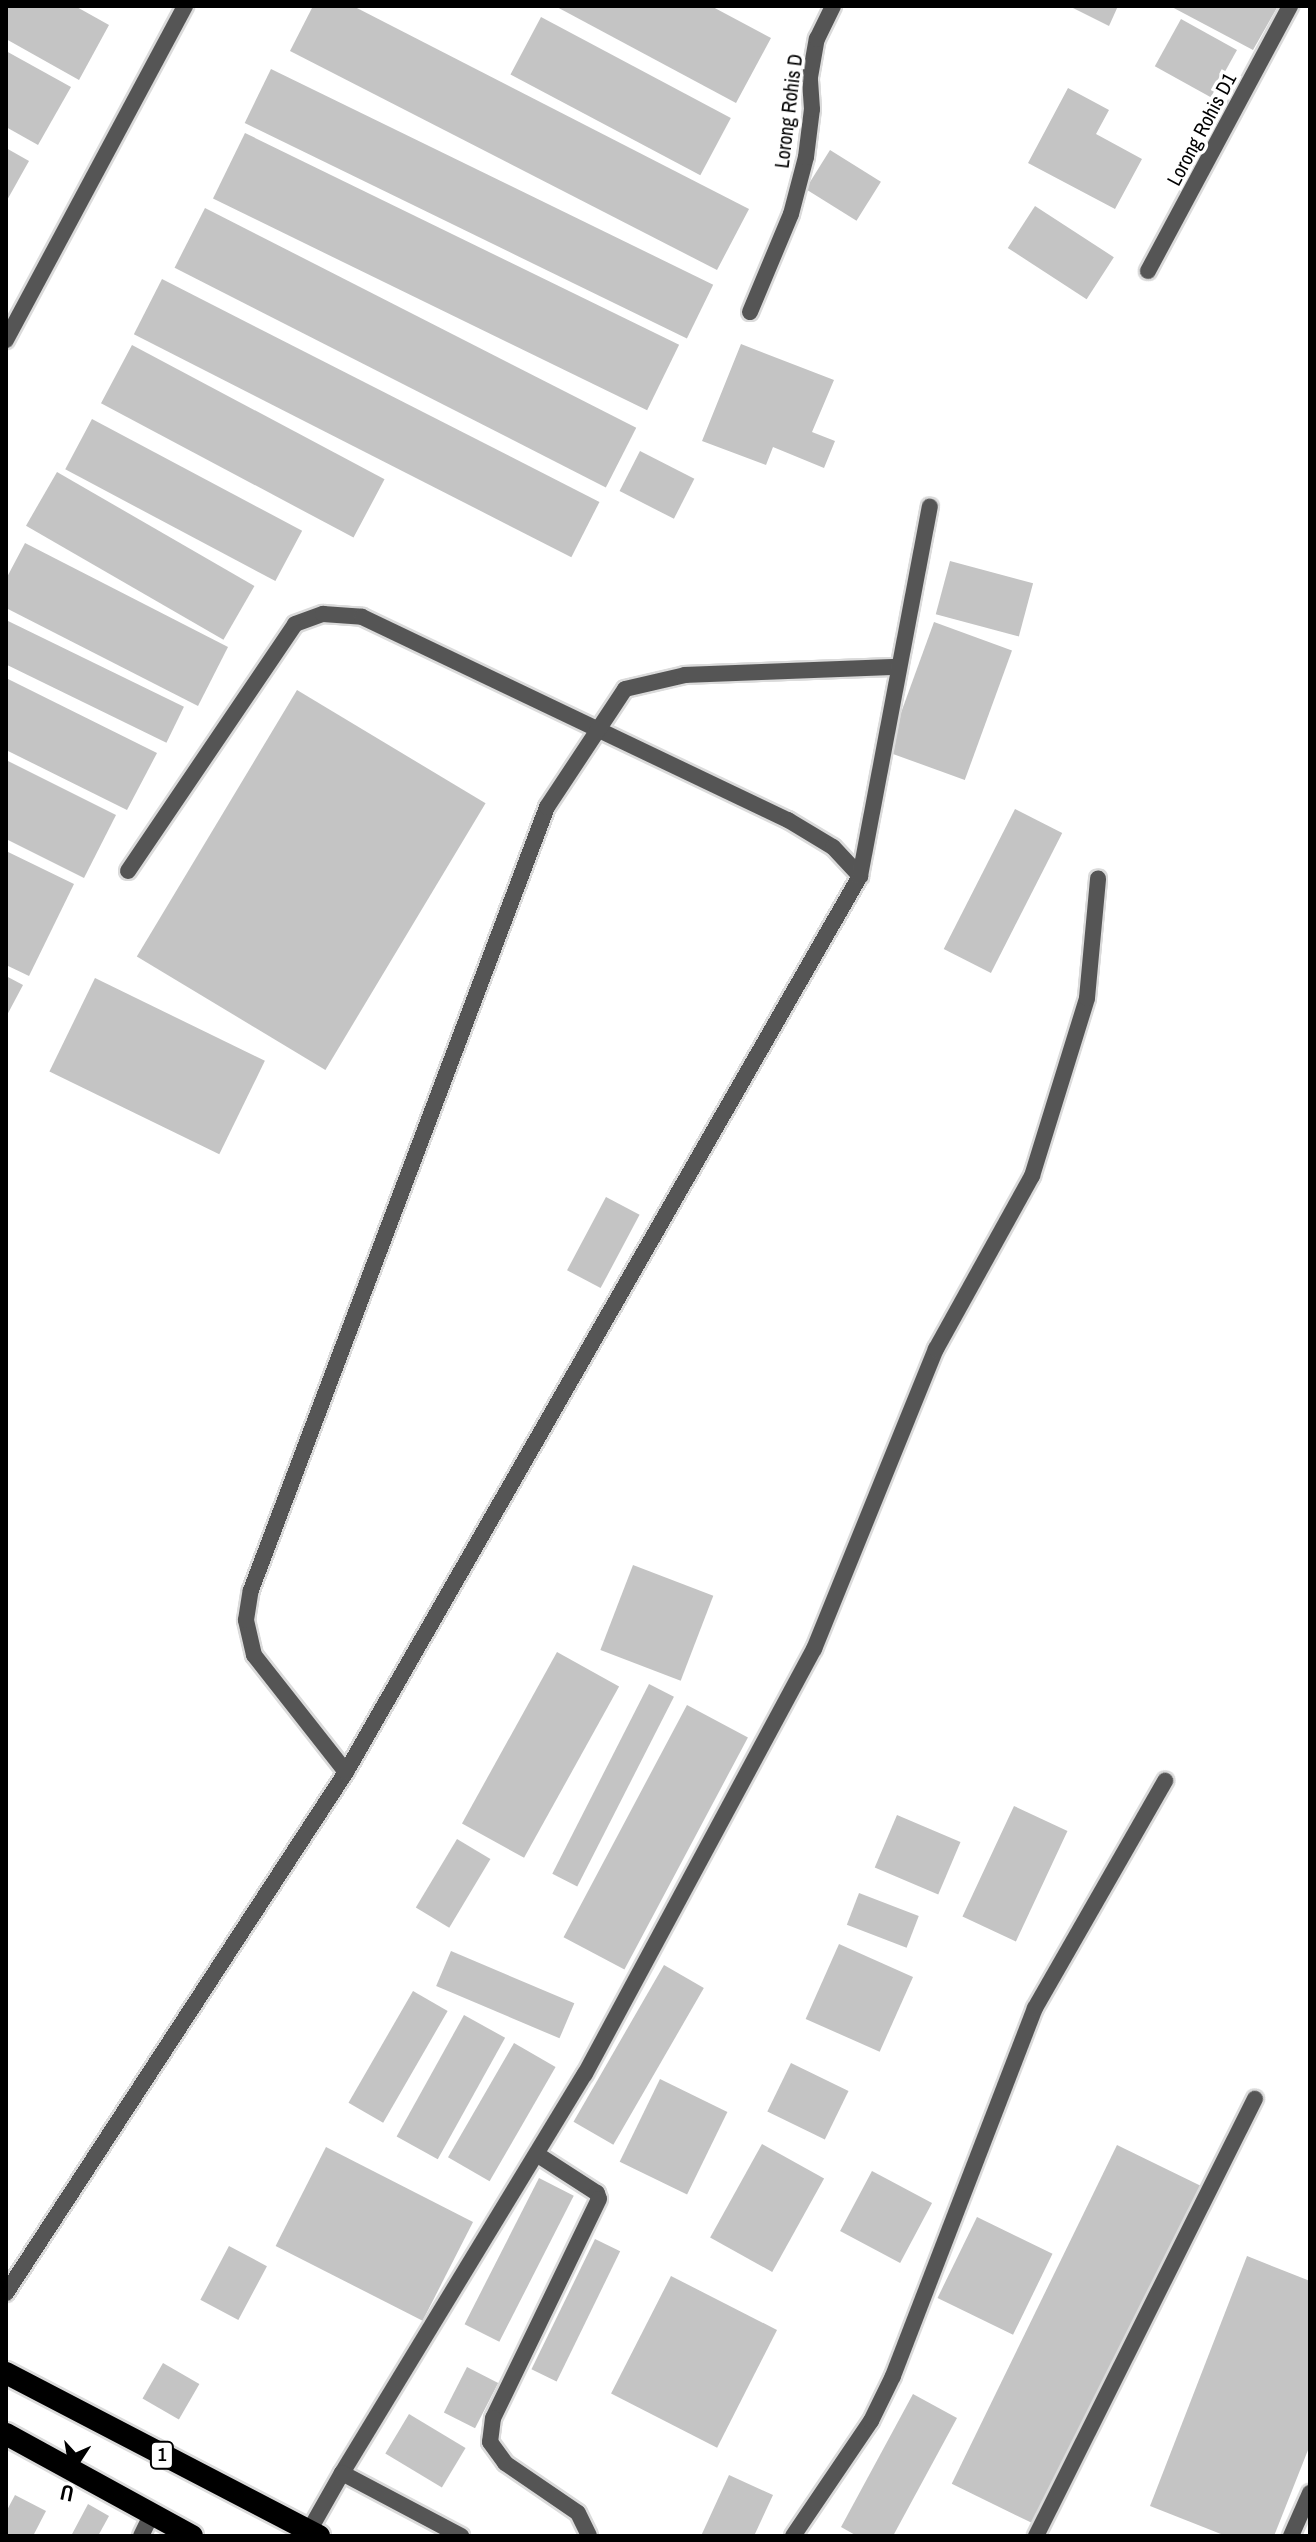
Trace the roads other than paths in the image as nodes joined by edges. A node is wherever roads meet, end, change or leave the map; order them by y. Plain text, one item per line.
1 (185, 6) edge
2 (833, 6) edge
3 (1290, 6) edge
4 (1148, 271) dead end
5 (750, 312) dead end
6 (6, 340) edge
7 (930, 507) dead end
8 (897, 667) junction
9 (596, 729) junction
10 (128, 871) dead end
11 (860, 876) junction
12 (1098, 879) dead end
13 (346, 1772) junction
14 (1165, 1781) dead end
15 (1255, 2099) dead end
16 (538, 2155) junction
17 (6, 2293) edge
18 (6, 2373) edge
19 (6, 2434) edge
20 (342, 2473) junction
21 (1310, 2493) edge
22 (152, 2513) junction
23 (311, 2534) edge
24 (141, 2536) edge
25 (192, 2536) edge
26 (461, 2536) edge
27 (589, 2536) edge
28 (793, 2536) edge
29 (1036, 2536) edge
30 (1291, 2536) edge

1 - 6 street
2 - 5 street, Lorong Rohis D
3 - 4 street, Lorong Rohis D1
7 - 8 street
8 - 9 street
8 - 11 street
9 - 10 street
9 - 11 street
9 - 13 street
11 - 13 street
12 - 16 street
13 - 17 street
14 - 28 street
15 - 29 street
16 - 20 street
16 - 27 street
18 - 23 highway, 1
19 - 22 highway
20 - 23 street
20 - 26 street
21 - 30 street
22 - 24 street
22 - 25 highway

